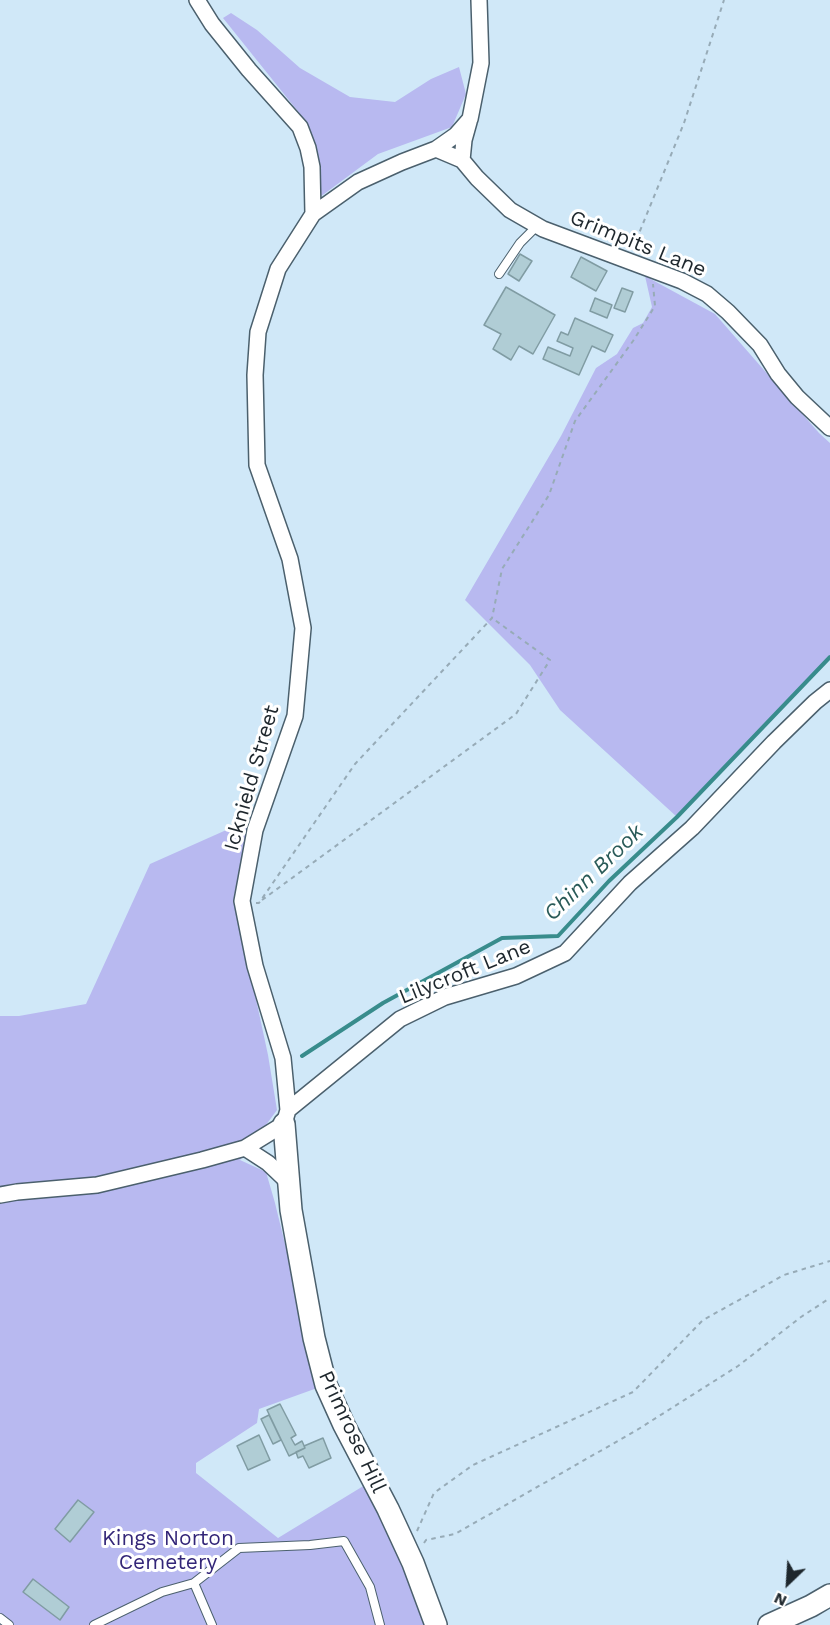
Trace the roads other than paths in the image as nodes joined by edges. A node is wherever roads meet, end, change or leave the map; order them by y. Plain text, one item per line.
1 (197, 0) edge
2 (479, 0) edge
3 (470, 119) junction
4 (436, 149) junction
5 (462, 160) junction
6 (313, 214) junction
7 (537, 226) junction
8 (499, 274) dead end
9 (830, 428) edge
10 (830, 690) edge
11 (286, 1117) junction
12 (245, 1148) junction
13 (288, 1182) junction
14 (0, 1195) edge
15 (194, 1583) junction
16 (830, 1595) edge
17 (0, 1618) edge
18 (9, 1625) edge
19 (94, 1625) edge
20 (212, 1625) edge
21 (380, 1625) edge
22 (436, 1625) edge
23 (769, 1625) edge

1 - 6 street
2 - 3 street
3 - 4 street, Icknield Street
3 - 5 street
4 - 5 street, Grimpits Lane
4 - 6 street, Icknield Street
5 - 7 street, Grimpits Lane
6 - 11 street, Icknield Street
7 - 8 lane
7 - 9 street, Grimpits Lane
10 - 11 street, Lilycroft Lane
11 - 12 street
11 - 13 street, Primrose Hill
12 - 13 street
12 - 14 street
13 - 22 street, Primrose Hill
15 - 19 lane
15 - 20 lane
15 - 21 lane
16 - 23 street
17 - 18 lane

